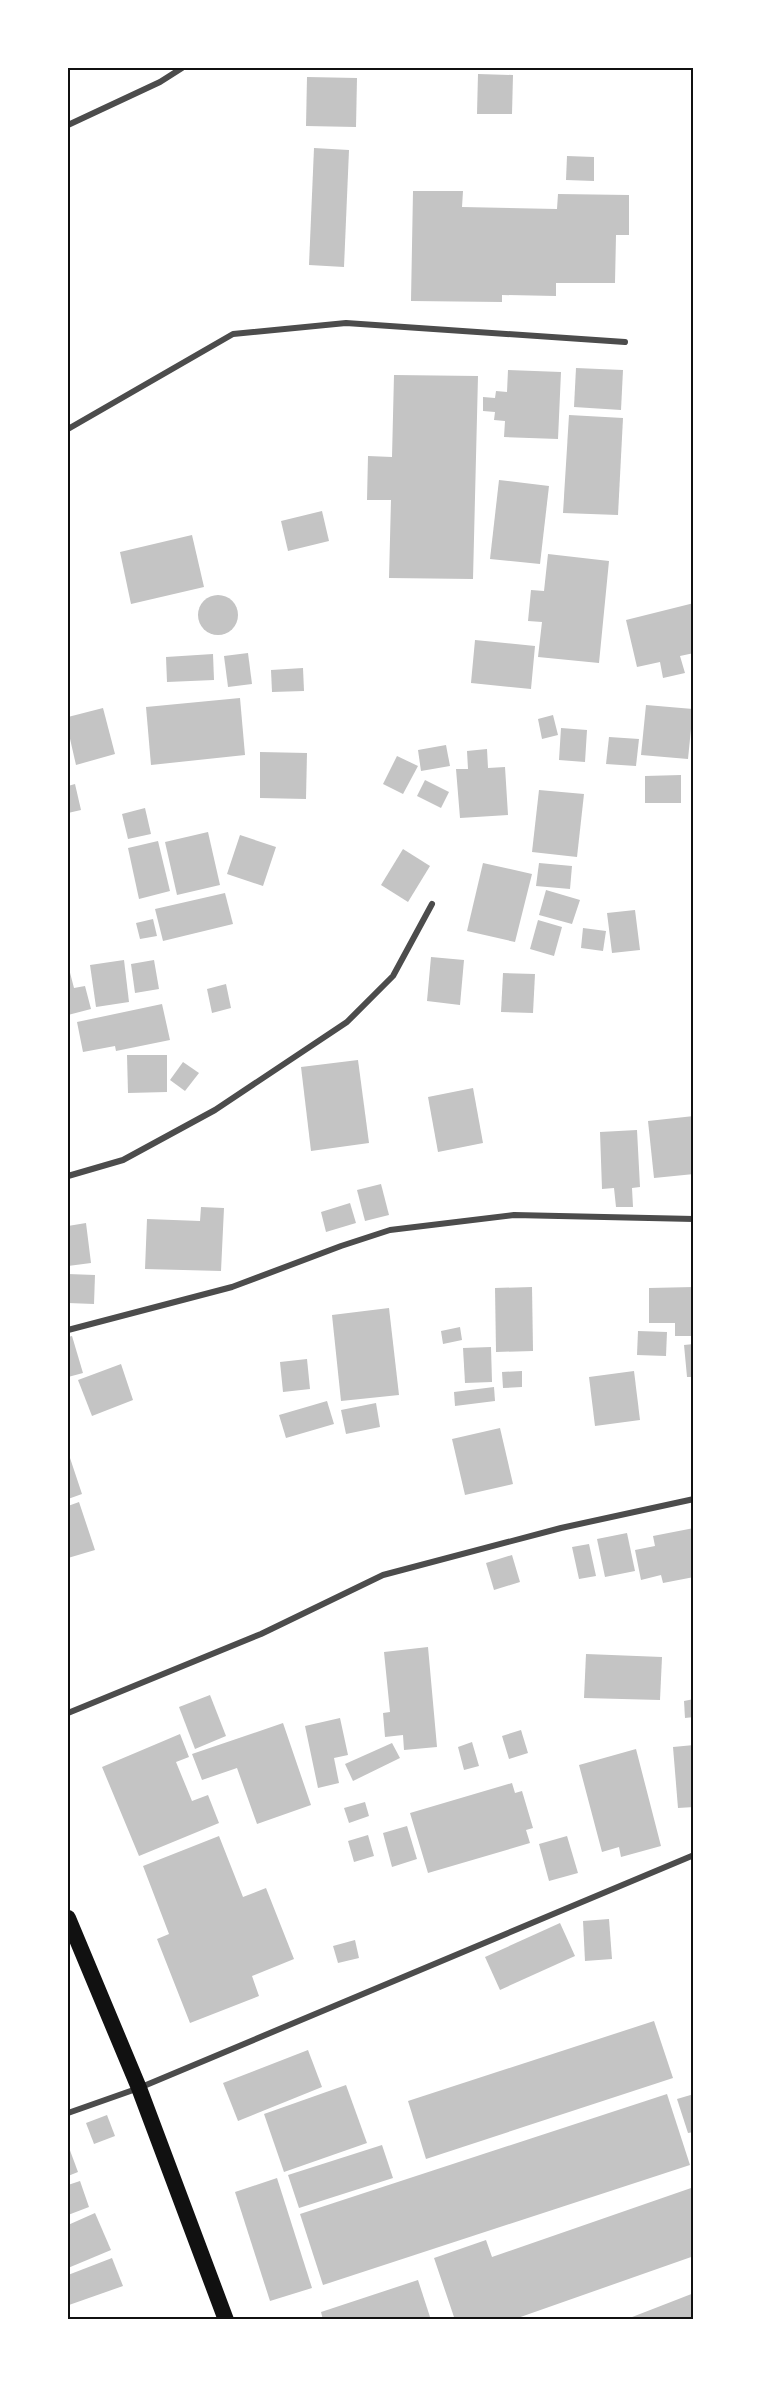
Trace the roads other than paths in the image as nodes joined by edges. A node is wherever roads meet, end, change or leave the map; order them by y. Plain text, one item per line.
1 (182, 68) edge
2 (68, 125) edge
3 (624, 342) dead end
4 (68, 429) edge
5 (432, 904) dead end
6 (68, 1176) edge
7 (693, 1220) edge
8 (68, 1330) edge
9 (693, 1499) edge
10 (68, 1713) edge
11 (693, 1855) edge
12 (68, 1918) edge
13 (139, 2088) junction
14 (68, 2113) edge
15 (226, 2319) edge

1 - 2 street
3 - 4 street
5 - 6 street
7 - 8 street
9 - 10 street
11 - 13 street
12 - 13 highway
13 - 14 street
13 - 15 highway

